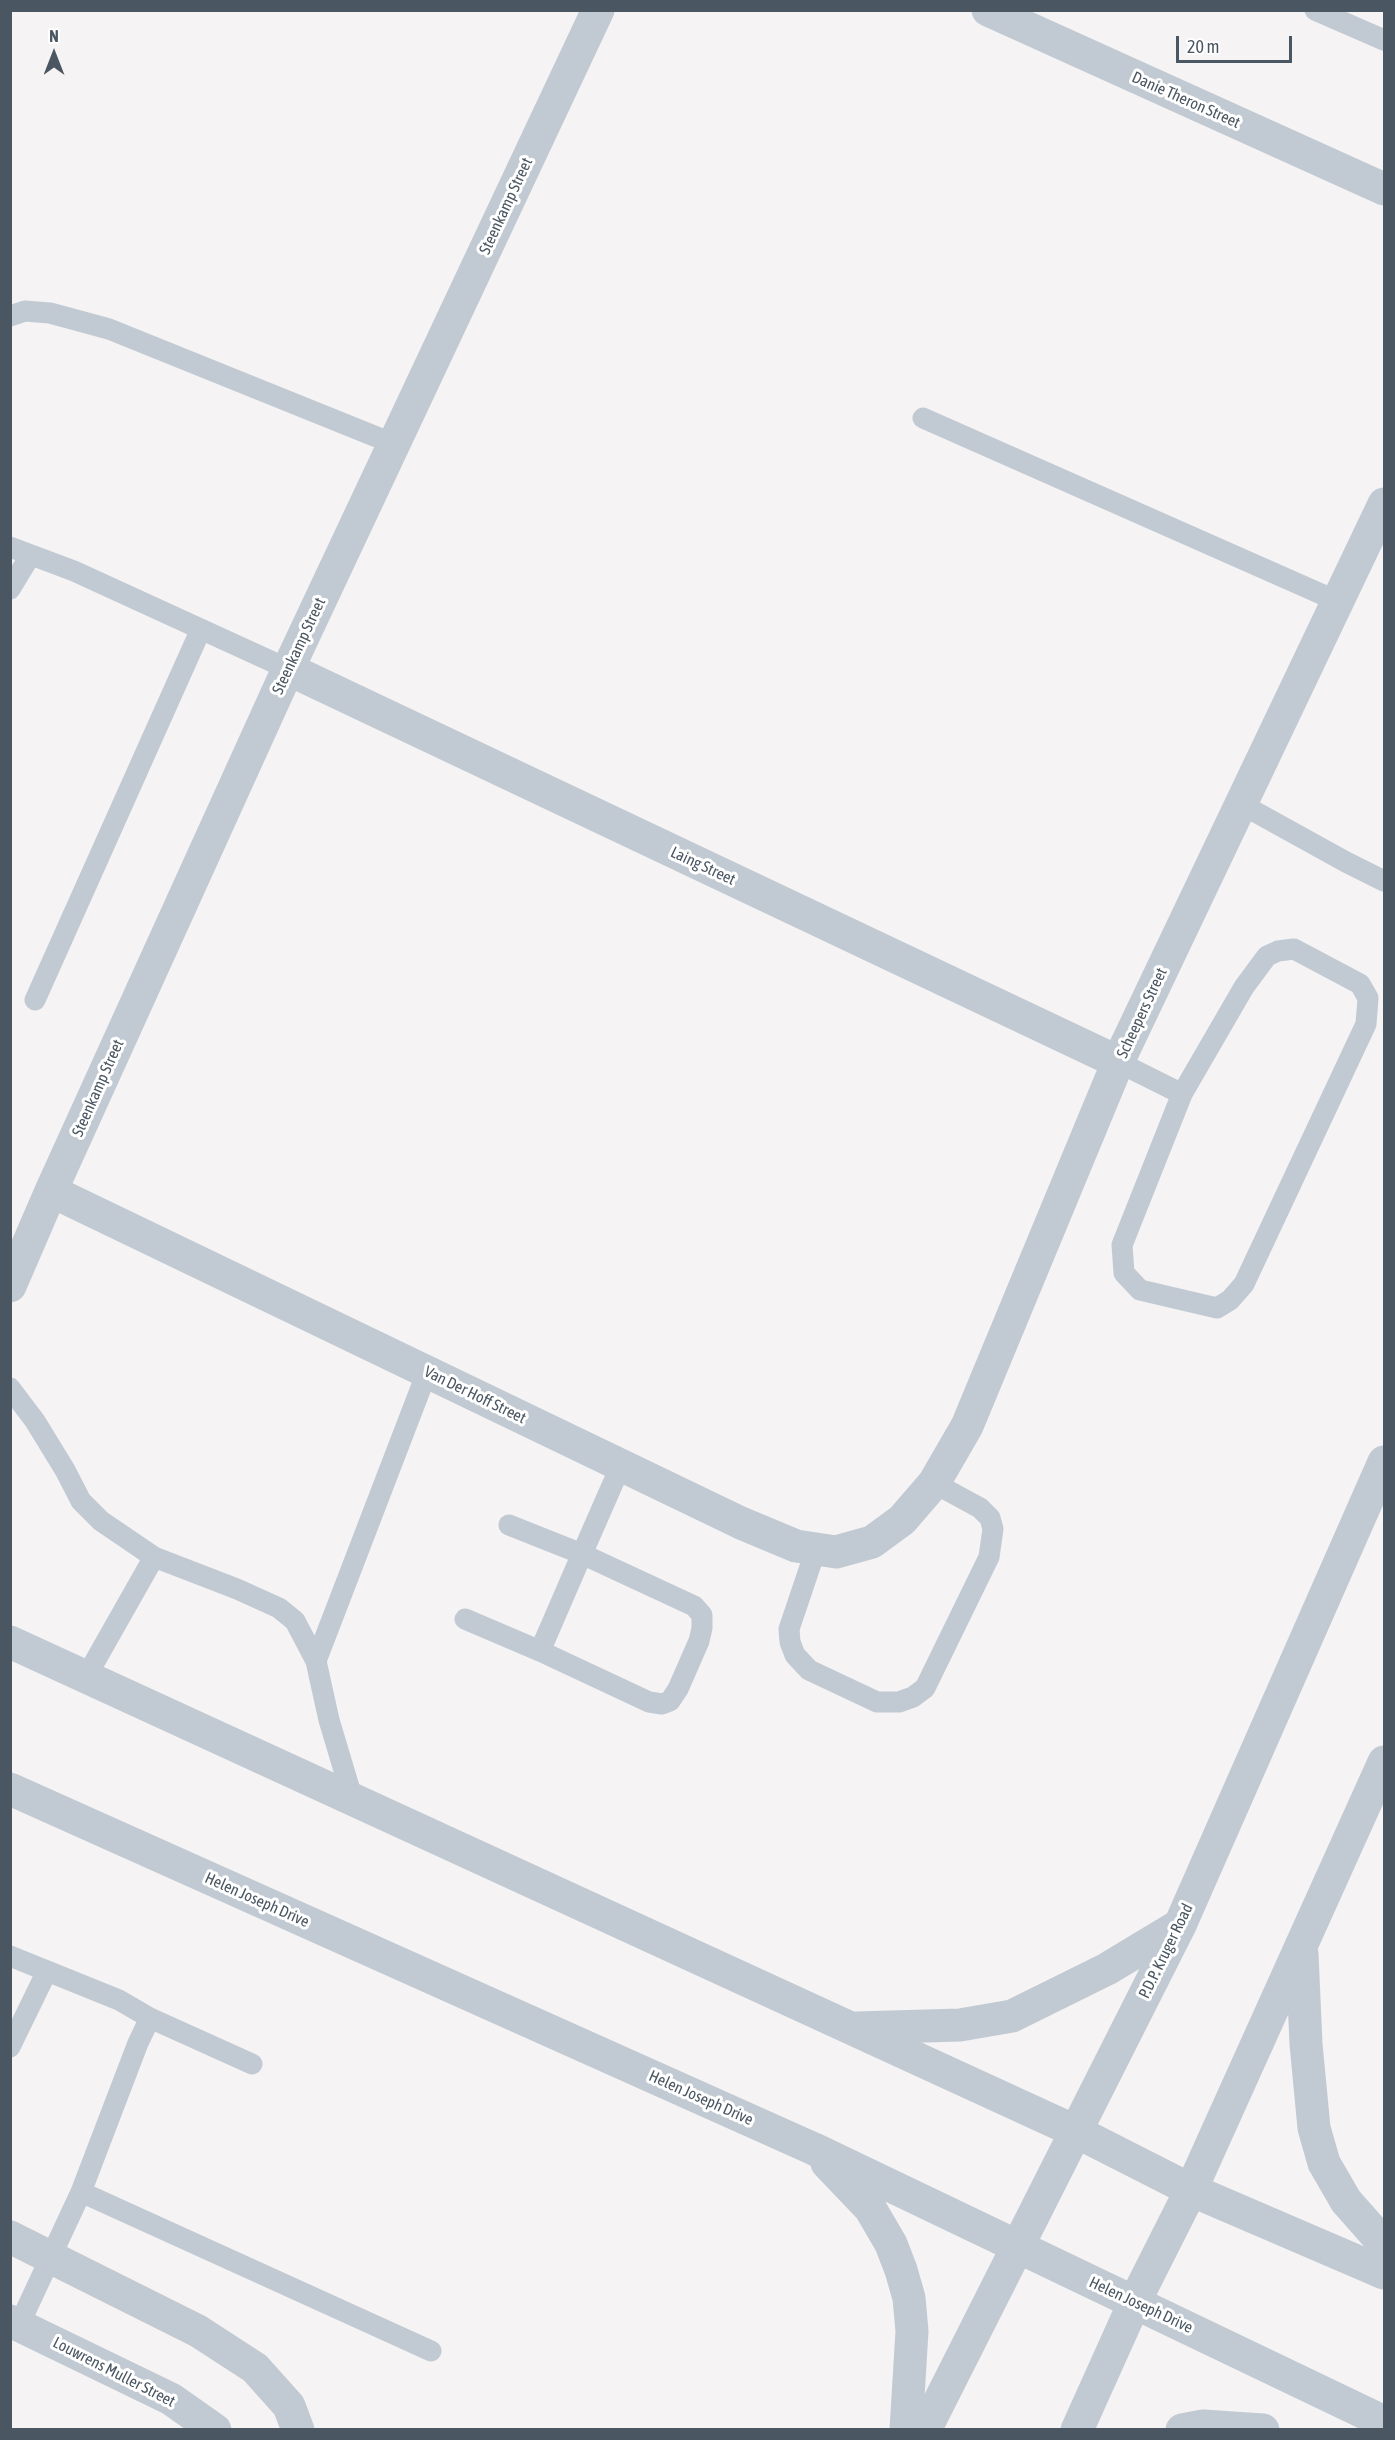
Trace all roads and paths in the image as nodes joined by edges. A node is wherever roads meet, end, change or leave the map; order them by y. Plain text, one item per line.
1 (598, 10) edge
2 (988, 10) edge
3 (1315, 10) edge
4 (1384, 40) edge
5 (1384, 189) edge
6 (10, 316) edge
7 (923, 418) dead end
8 (394, 444) junction
9 (1384, 504) edge
10 (10, 548) edge
11 (30, 556) junction
12 (10, 589) edge
13 (1337, 601) junction
14 (201, 629) junction
15 (288, 669) junction
16 (1241, 804) junction
17 (1384, 881) edge
18 (35, 1000) dead end
19 (1118, 1062) junction
20 (1182, 1094) junction
21 (51, 1191) junction
22 (10, 1286) edge
23 (427, 1372) junction
24 (10, 1388) edge
25 (1384, 1462) edge
26 (621, 1465) junction
27 (934, 1483) junction
28 (902, 1520) joint
29 (509, 1525) dead end
30 (816, 1549) junction
31 (582, 1554) junction
32 (154, 1557) junction
33 (465, 1619) dead end
34 (10, 1642) edge
35 (540, 1651) junction
36 (316, 1661) junction
37 (86, 1677) junction
38 (1384, 1762) edge
39 (10, 1789) edge
40 (352, 1797) junction
41 (1180, 1924) junction
42 (1302, 1949) junction
43 (10, 1956) edge
44 (47, 1971) junction
45 (150, 2018) junction
46 (848, 2029) junction
47 (10, 2047) edge
48 (252, 2064) dead end
49 (1077, 2132) junction
50 (814, 2149) junction
51 (1191, 2190) junction
52 (81, 2192) junction
53 (10, 2237) edge
54 (1384, 2244) edge
55 (1017, 2248) junction
56 (51, 2257) junction
57 (1384, 2273) edge
58 (1135, 2301) junction
59 (15, 2323) edge
60 (431, 2350) dead end
61 (1384, 2422) edge
62 (215, 2430) edge
63 (298, 2430) edge
64 (906, 2430) edge
65 (926, 2430) edge
66 (1077, 2430) edge
67 (1182, 2430) edge
68 (1263, 2430) edge

1 - 8 street, Steenkamp Street
2 - 5 street, Danie Theron Street
3 - 4 lane
6 - 8 lane
7 - 13 lane
8 - 15 street, Steenkamp Street
9 - 13 street, Scheepers Street
10 - 11 lane
11 - 12 lane
11 - 14 lane
13 - 16 street, Scheepers Street
14 - 15 lane
14 - 18 lane
15 - 19 street, Laing Street
15 - 21 street, Steenkamp Street
16 - 17 lane
16 - 19 street, Scheepers Street
19 - 20 lane
19 - 27 street, Scheepers Street
20 - 20 lane
21 - 22 street, Steenkamp Street
21 - 23 street, Van Der Hoff Street
23 - 26 street, Van Der Hoff Street
23 - 36 lane
24 - 32 lane
25 - 41 street, P.D.P. Kruger Road
26 - 30 street, Van Der Hoff Street
26 - 31 lane
27 - 28 street, Scheepers Street
27 - 30 lane
28 - 30 street, Van Der Hoff Street
29 - 31 lane
31 - 35 lane
31 - 35 lane
32 - 36 lane
32 - 37 lane
33 - 35 lane
34 - 37 street
36 - 40 lane
37 - 40 street
38 - 42 street
39 - 50 street, Helen Joseph Drive
40 - 46 street
41 - 46 street
41 - 49 street, P.D.P. Kruger Road
42 - 51 street
42 - 54 street
43 - 44 lane
44 - 45 lane
44 - 47 lane
45 - 48 lane
45 - 52 lane
46 - 49 street
49 - 51 street
49 - 55 street, P.D.P. Kruger Road
50 - 55 street, Helen Joseph Drive
50 - 64 street
51 - 57 street
51 - 58 street
52 - 56 lane
52 - 60 lane
53 - 56 street
55 - 58 street, Helen Joseph Drive
55 - 65 street, P.D.P. Kruger Road
56 - 59 lane
56 - 63 street
58 - 61 street, Helen Joseph Drive
58 - 66 street
59 - 62 street, Louwrens Muller Street
67 - 68 street

